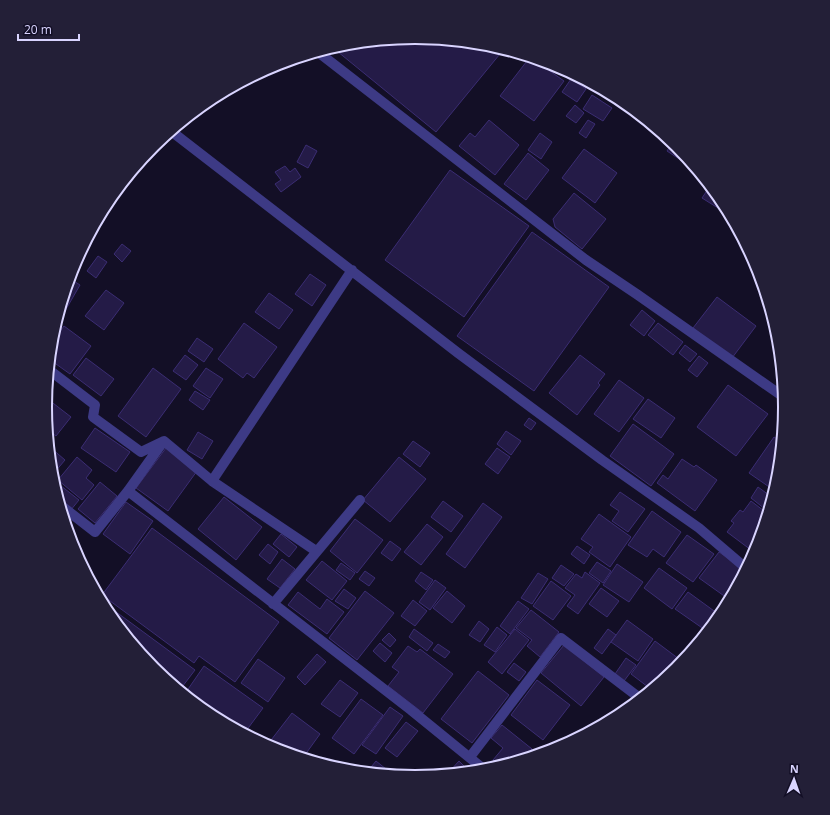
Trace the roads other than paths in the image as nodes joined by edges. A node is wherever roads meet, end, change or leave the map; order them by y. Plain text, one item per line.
1 (323, 56) edge
2 (175, 134) edge
3 (352, 270) junction
4 (53, 373) edge
5 (778, 393) edge
6 (164, 441) junction
7 (212, 480) junction
8 (128, 491) junction
9 (360, 500) dead end
10 (66, 510) edge
11 (316, 551) junction
12 (742, 565) edge
13 (273, 604) junction
14 (637, 696) edge
15 (470, 757) junction
16 (479, 765) edge

1 - 5 street
2 - 3 street
3 - 7 street
3 - 12 street
4 - 6 street
6 - 7 street
6 - 8 street
7 - 11 street
8 - 10 street
8 - 13 street
9 - 11 street
11 - 13 street
13 - 15 street
14 - 15 street
15 - 16 street

